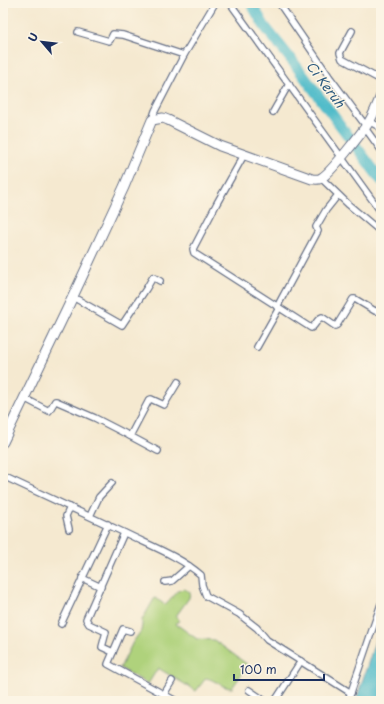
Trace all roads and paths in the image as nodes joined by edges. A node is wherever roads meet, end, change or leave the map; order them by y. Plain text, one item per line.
1 (215, 3) edge
2 (230, 3) edge
3 (279, 3) edge
4 (352, 31) dead end
5 (78, 32) dead end
6 (184, 55) junction
7 (381, 80) edge
8 (289, 84) junction
9 (381, 96) edge
10 (273, 112) dead end
11 (152, 120) junction
12 (366, 126) junction
13 (381, 128) edge
14 (381, 150) edge
15 (344, 154) junction
16 (244, 155) junction
17 (321, 178) junction
18 (338, 195) junction
19 (381, 212) edge
20 (381, 232) edge
21 (160, 281) dead end
22 (73, 297) junction
23 (381, 306) edge
24 (278, 307) junction
25 (257, 347) dead end
26 (178, 382) dead end
27 (24, 398) junction
28 (130, 436) junction
29 (3, 442) edge
30 (158, 451) dead end
31 (3, 476) edge
32 (112, 483) dead end
33 (70, 507) junction
34 (90, 516) junction
35 (108, 524) junction
36 (69, 529) dead end
37 (124, 533) junction
38 (189, 566) junction
39 (82, 578) junction
40 (165, 582) dead end
41 (101, 587) junction
42 (381, 604) edge
43 (61, 624) dead end
44 (130, 631) dead end
45 (113, 652) junction
46 (302, 661) junction
47 (172, 681) dead end
48 (249, 690) dead end
49 (351, 693) junction
50 (164, 694) junction
51 (176, 701) edge
52 (265, 701) edge
53 (275, 701) edge
54 (348, 701) edge

1 - 6 street
2 - 8 street
3 - 12 street
4 - 7 street
5 - 6 street
6 - 11 street
8 - 10 street
8 - 15 street
9 - 12 main road
11 - 16 main road
11 - 22 main road
12 - 13 street
12 - 14 street
12 - 15 main road
15 - 17 main road
15 - 19 street
16 - 17 main road
16 - 24 street
17 - 18 street
18 - 20 street
18 - 24 street
21 - 22 street
22 - 27 main road
23 - 24 street
24 - 25 street
26 - 28 street
27 - 28 street
27 - 29 main road
28 - 30 street
31 - 33 street
32 - 34 street
33 - 34 street
33 - 36 street
34 - 35 street
35 - 37 street
35 - 39 street
37 - 38 street
37 - 41 street
38 - 40 street
38 - 46 street
39 - 41 street
39 - 43 street
41 - 45 street
42 - 49 street
44 - 45 street
45 - 50 street
46 - 49 street
46 - 53 street
47 - 50 street
48 - 52 street
49 - 54 street
50 - 51 street

